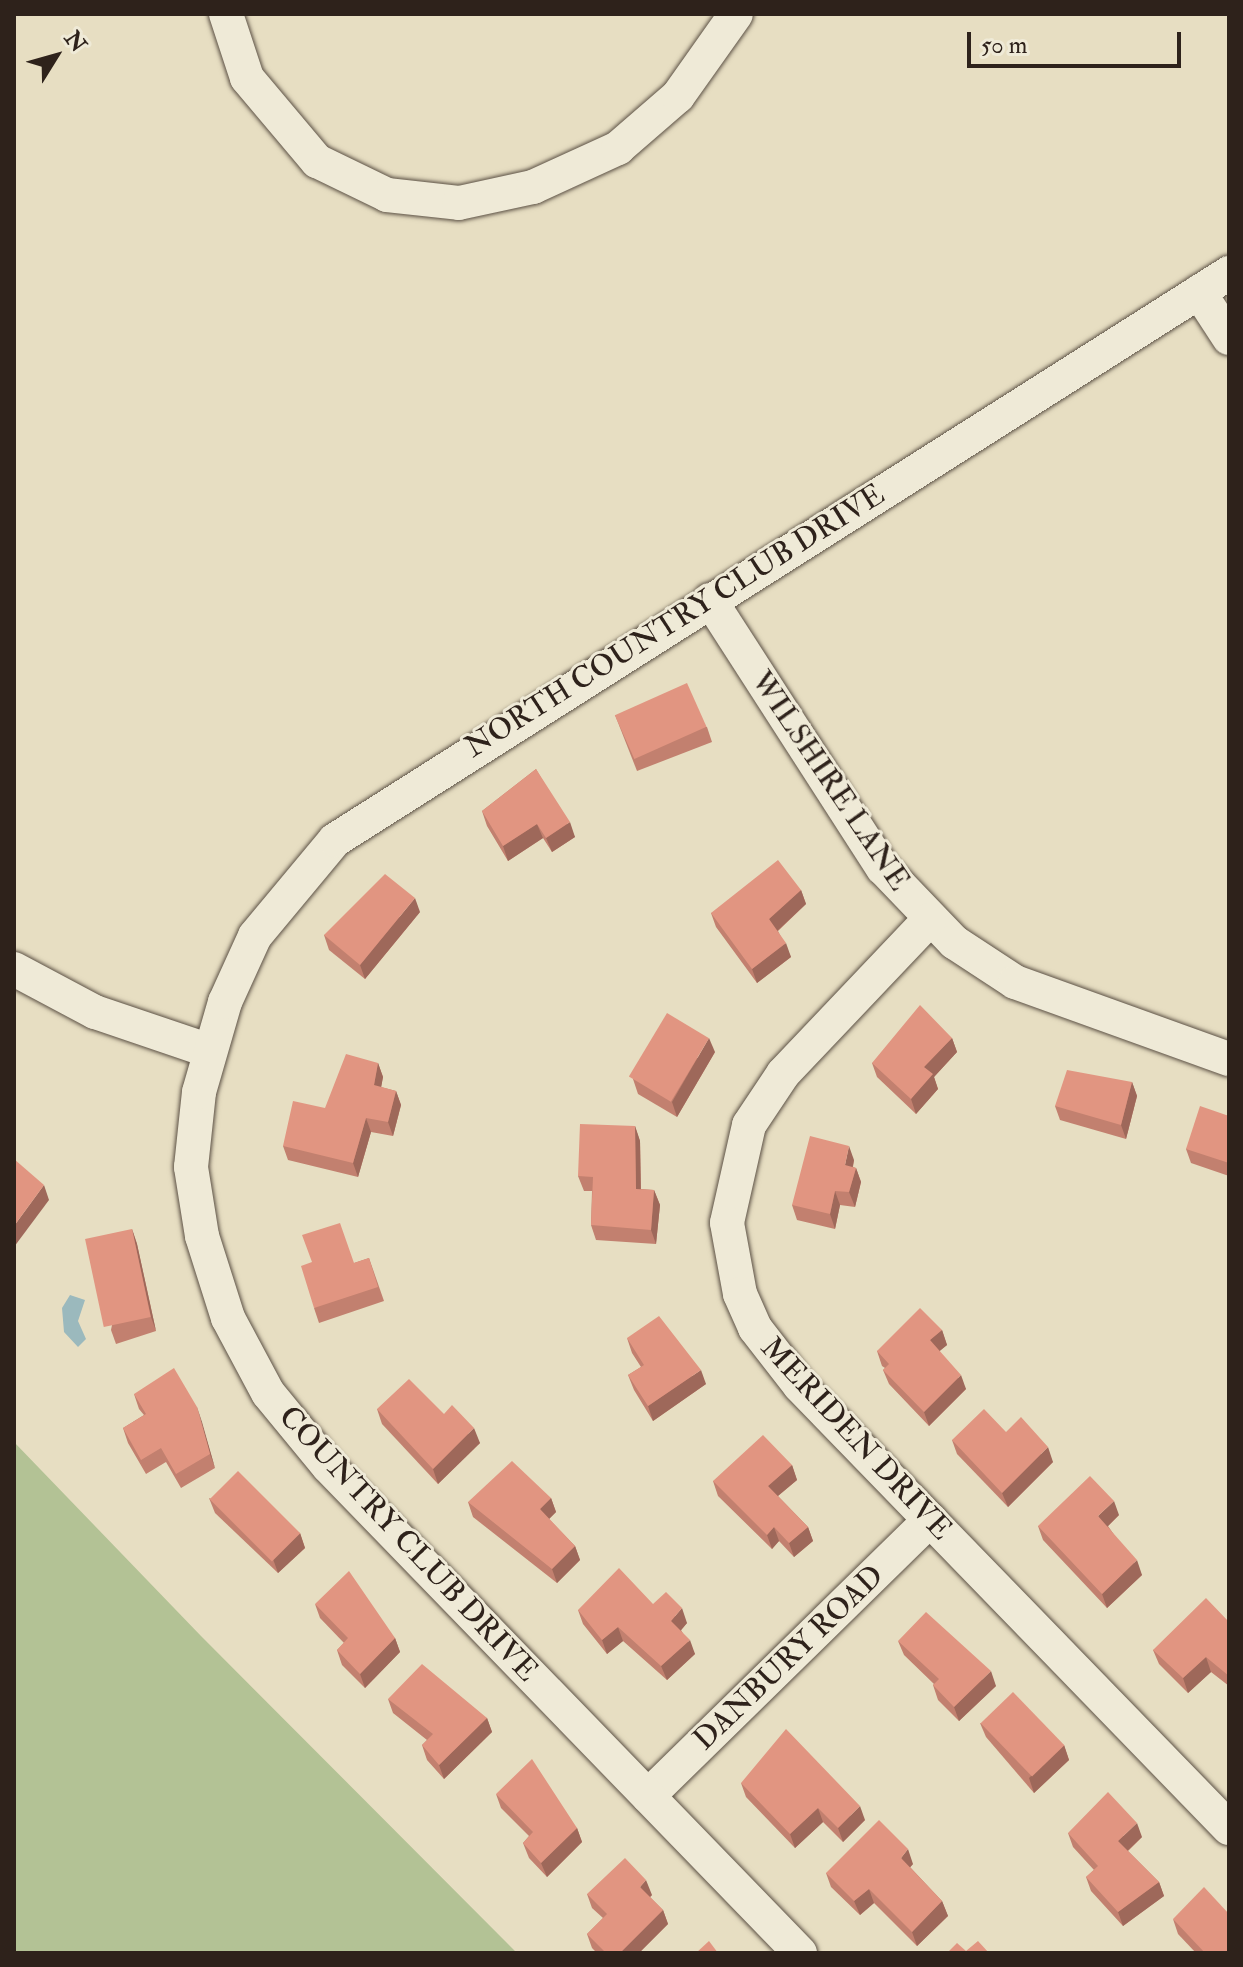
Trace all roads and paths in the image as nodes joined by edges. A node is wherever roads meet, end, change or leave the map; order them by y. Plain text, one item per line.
1 (226, 14) edge
2 (736, 14) edge
3 (1229, 273) edge
4 (1199, 292) junction
5 (1229, 338) edge
6 (710, 600) junction
7 (929, 920) junction
8 (14, 969) edge
9 (210, 1051) junction
10 (1229, 1059) edge
11 (930, 1520) junction
12 (648, 1796) junction
13 (1229, 1828) edge
14 (800, 1953) edge

1 - 2 street
3 - 4 street, NORTH COUNTRY CLUB DRIVE
4 - 5 street
4 - 6 street, NORTH COUNTRY CLUB DRIVE
6 - 7 street, WILSHIRE LANE
6 - 9 street, NORTH COUNTRY CLUB DRIVE
7 - 10 street, WILSHIRE LANE
7 - 11 street, MERIDEN DRIVE
8 - 9 street
9 - 12 street, COUNTRY CLUB DRIVE
11 - 12 street, DANBURY ROAD
11 - 13 street, MERIDEN DRIVE
12 - 14 street, COUNTRY CLUB DRIVE

